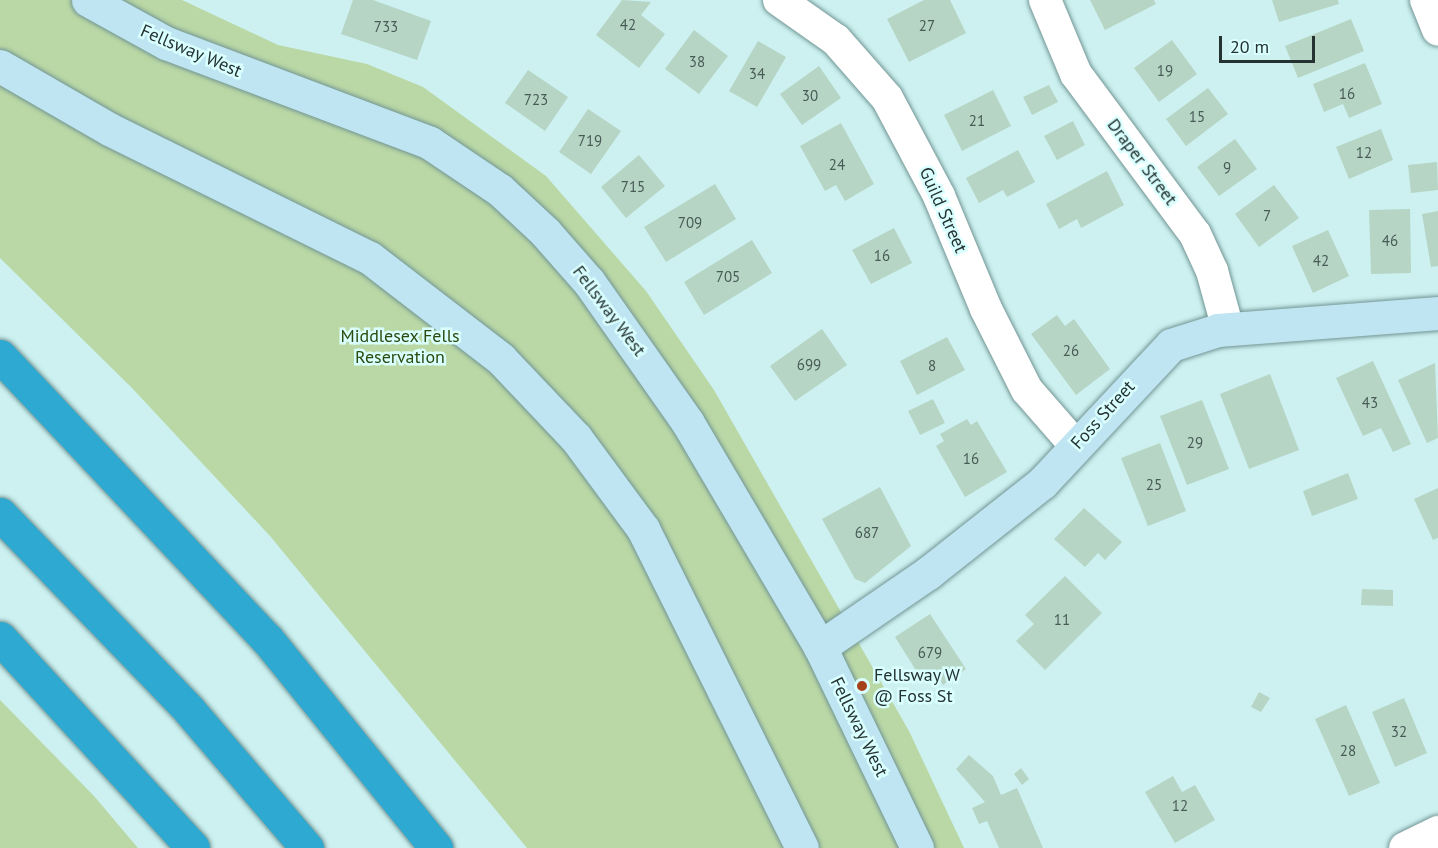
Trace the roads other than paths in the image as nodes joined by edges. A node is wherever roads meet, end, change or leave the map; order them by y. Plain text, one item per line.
1 (88, 0) edge
2 (778, 0) edge
3 (1045, 0) edge
4 (1426, 0) edge
5 (1438, 30) edge
6 (0, 66) edge
7 (1438, 314) edge
8 (1228, 329) junction
9 (0, 356) edge
10 (1075, 446) junction
11 (0, 514) edge
12 (0, 638) edge
13 (820, 647) junction
14 (1438, 832) edge
15 (193, 848) edge
16 (307, 848) edge
17 (436, 848) edge
18 (802, 848) edge
19 (917, 848) edge
20 (1405, 848) edge

1 - 13 main road, Fellsway West
2 - 10 street, Guild Street
3 - 8 street, Draper Street
4 - 5 street
6 - 18 main road
7 - 8 main road, Foss Street
8 - 10 main road, Foss Street
9 - 17 highway
10 - 13 main road, Foss Street
11 - 16 highway
12 - 15 highway
13 - 19 main road, Fellsway West
14 - 20 street

